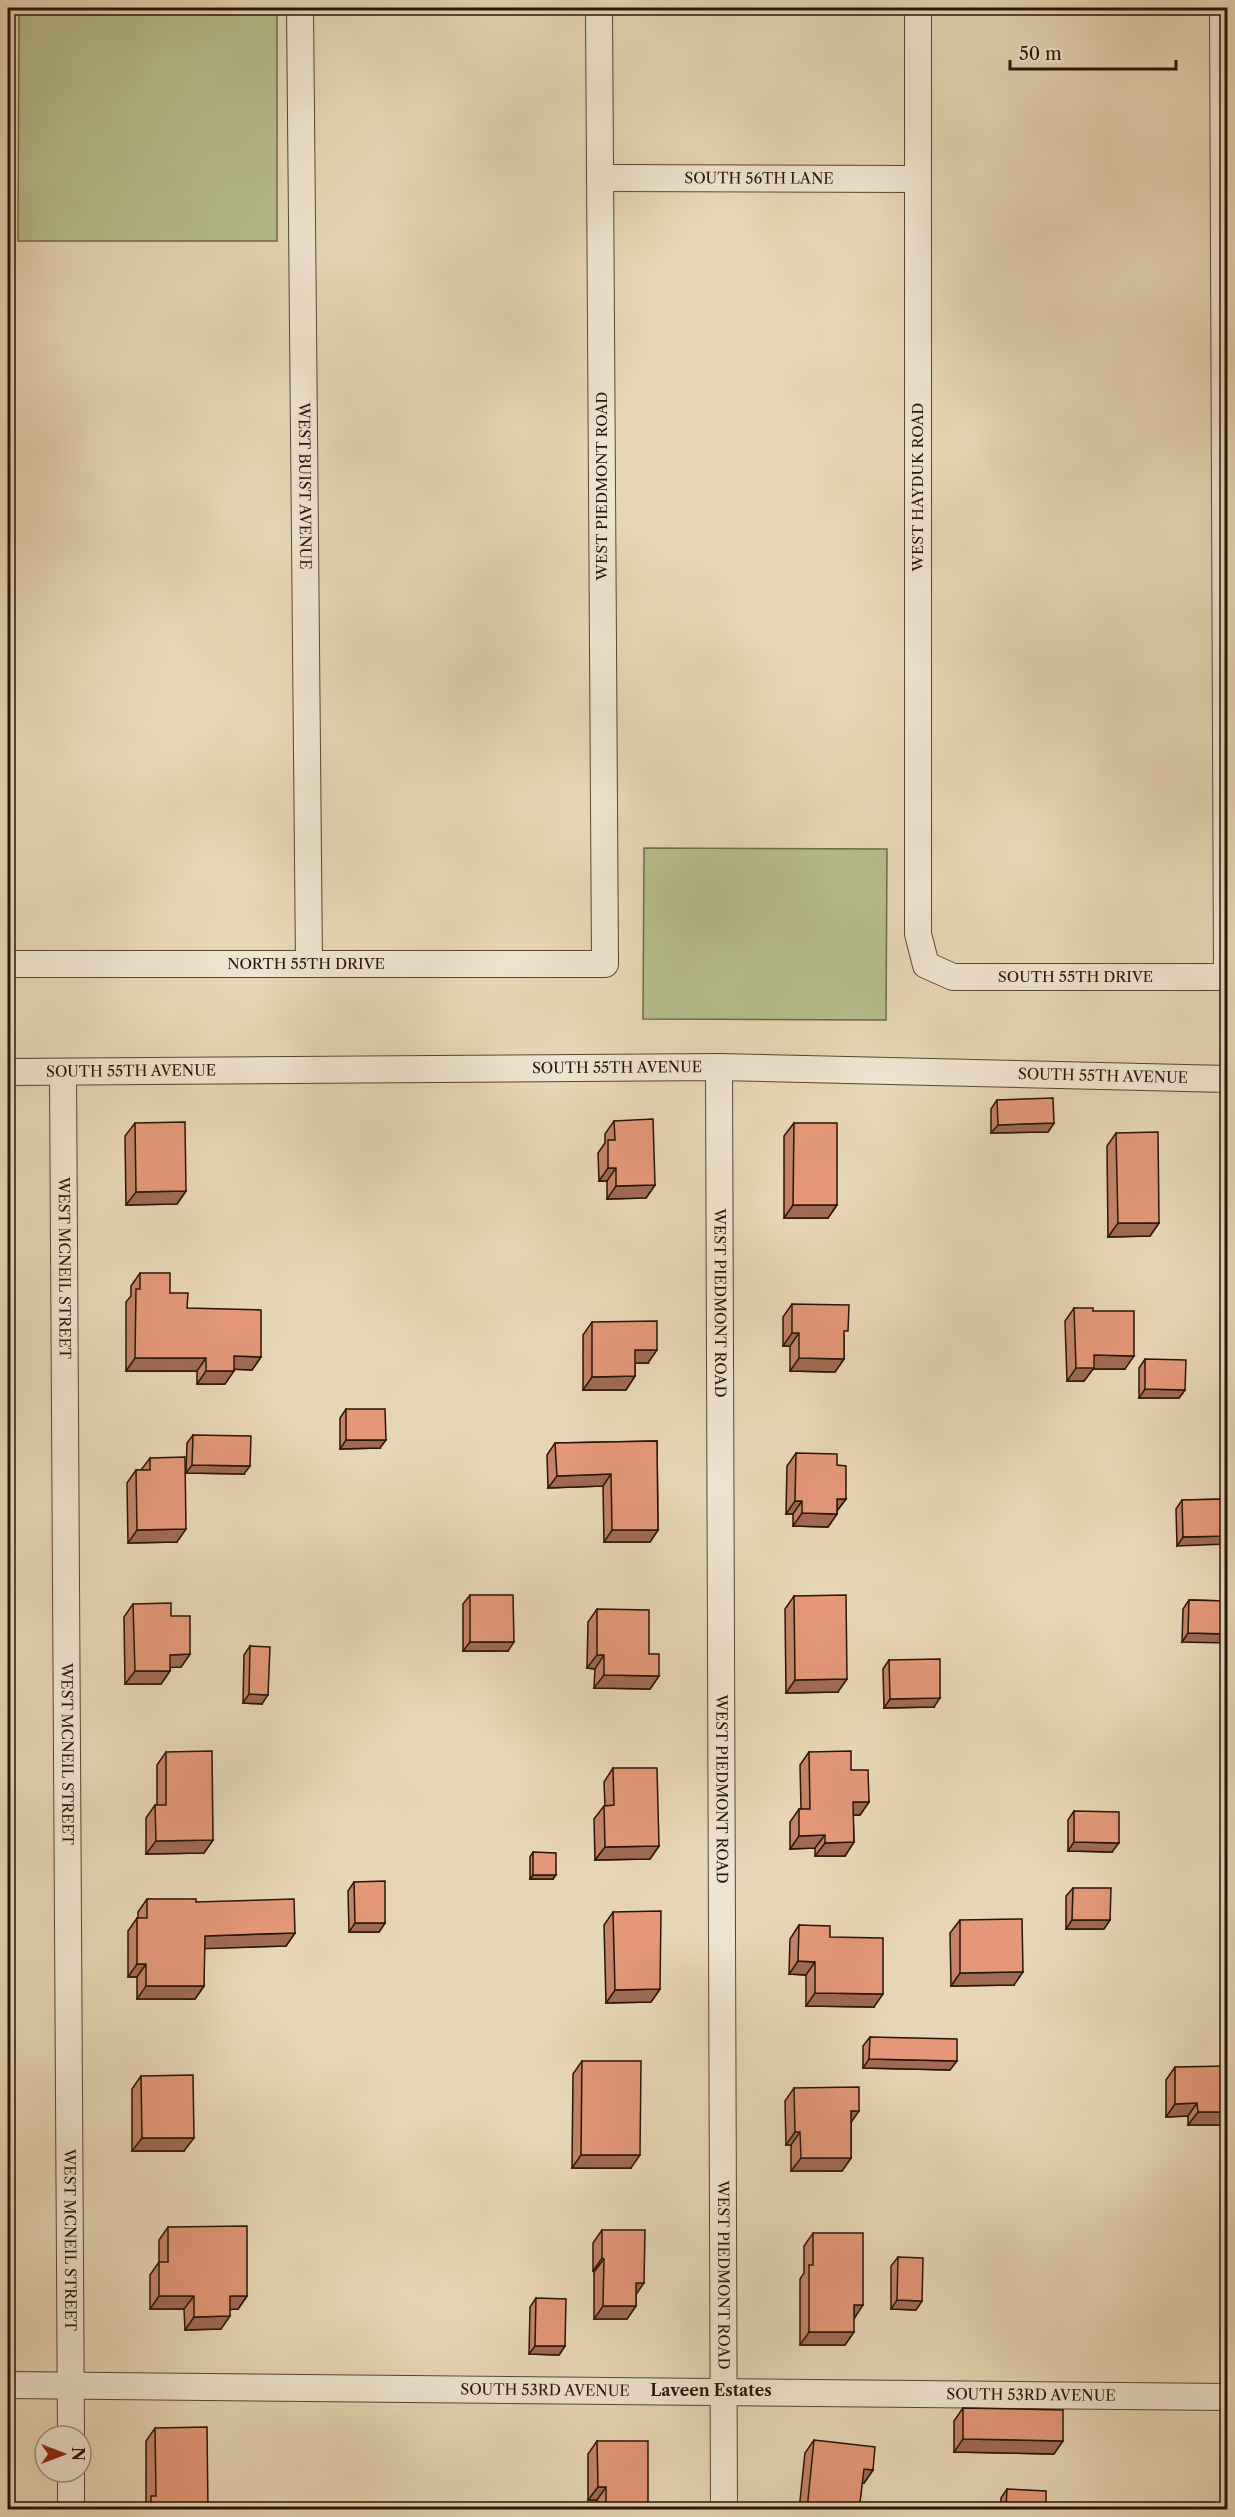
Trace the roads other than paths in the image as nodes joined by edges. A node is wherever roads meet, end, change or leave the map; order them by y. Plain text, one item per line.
1 (300, 8) edge
2 (599, 8) edge
3 (918, 8) edge
4 (1223, 8) edge
5 (600, 178) junction
6 (917, 179) junction
7 (8, 964) edge
8 (309, 964) junction
9 (605, 964) joint
10 (927, 965) joint
11 (1227, 977) edge
12 (719, 1066) junction
13 (8, 1072) edge
14 (63, 1072) junction
15 (1227, 1079) edge
16 (8, 2385) edge
17 (71, 2385) junction
18 (724, 2391) junction
19 (1227, 2397) edge
20 (71, 2424) edge
21 (71, 2484) edge
22 (71, 2510) edge
23 (724, 2510) edge

1 - 8 street, WEST BUIST AVENUE
2 - 5 street, WEST PIEDMONT ROAD
3 - 6 street, WEST HAYDUK ROAD
4 - 11 street
5 - 6 street, SOUTH 56TH LANE
5 - 9 street, WEST PIEDMONT ROAD
6 - 10 street, WEST HAYDUK ROAD
7 - 8 street, NORTH 55TH DRIVE
8 - 9 street, NORTH 55TH DRIVE
10 - 11 street, SOUTH 55TH DRIVE
12 - 14 street, SOUTH 55TH AVENUE
12 - 15 street, SOUTH 55TH AVENUE
12 - 18 street, WEST PIEDMONT ROAD
13 - 14 street, SOUTH 55TH AVENUE
14 - 17 street, WEST MCNEIL STREET
16 - 17 street, SOUTH 53RD AVENUE
17 - 18 street, SOUTH 53RD AVENUE
17 - 20 street, WEST MCNEIL STREET
18 - 19 street, SOUTH 53RD AVENUE
18 - 23 street, WEST PIEDMONT ROAD
21 - 22 street

